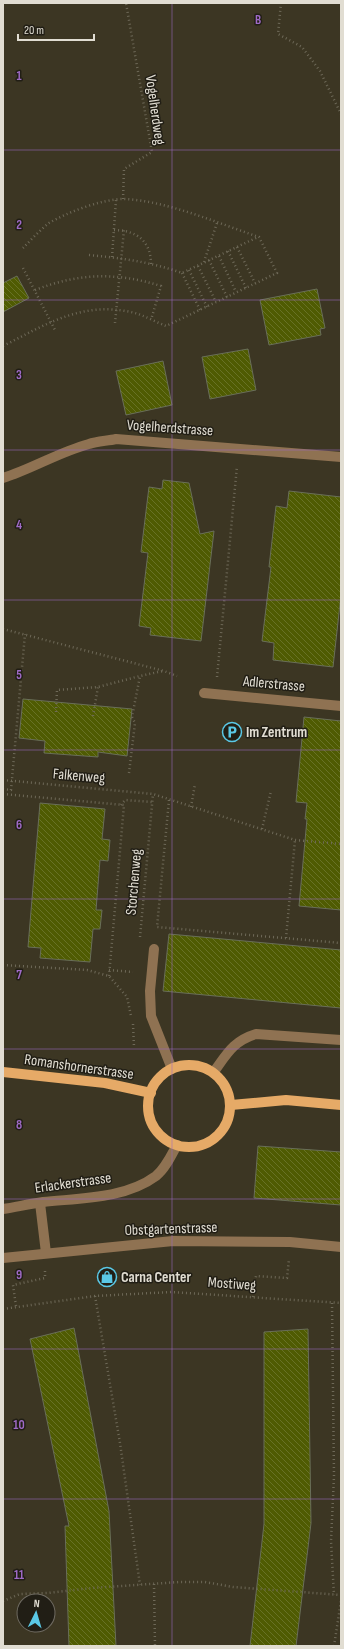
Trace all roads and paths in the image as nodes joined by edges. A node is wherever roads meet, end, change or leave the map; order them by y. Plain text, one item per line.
1 (126, 3) edge
2 (281, 3) edge
3 (341, 114) edge
4 (123, 199) junction
5 (116, 200) junction
6 (217, 223) junction
7 (114, 230) junction
8 (124, 230) junction
9 (259, 237) junction
10 (237, 247) junction
11 (23, 248) dead end
12 (228, 252) junction
13 (88, 256) dead end
14 (218, 256) junction
15 (112, 258) junction
16 (122, 258) junction
17 (209, 260) junction
18 (204, 263) junction
19 (151, 264) junction
20 (198, 266) junction
21 (23, 268) dead end
22 (189, 270) junction
23 (182, 273) junction
24 (120, 276) junction
25 (255, 283) junction
26 (246, 288) junction
27 (35, 290) junction
28 (236, 292) junction
29 (227, 297) junction
30 (216, 302) junction
31 (207, 307) junction
32 (117, 310) junction
33 (200, 310) junction
34 (150, 320) junction
35 (52, 322) junction
36 (115, 323) dead end
37 (56, 332) dead end
38 (3, 346) edge
39 (238, 448) junction
40 (341, 457) edge
41 (3, 478) edge
42 (3, 628) edge
43 (25, 634) junction
44 (164, 671) junction
45 (140, 676) junction
46 (177, 676) dead end
47 (217, 680) dead end
48 (98, 687) junction
49 (204, 693) dead end
50 (341, 706) edge
51 (56, 712) dead end
52 (93, 716) dead end
53 (129, 773) dead end
54 (3, 780) edge
55 (195, 784) dead end
56 (3, 789) edge
57 (272, 791) dead end
58 (3, 794) edge
59 (153, 794) junction
60 (169, 800) junction
61 (152, 802) junction
62 (120, 805) junction
63 (191, 807) junction
64 (262, 829) junction
65 (295, 840) junction
66 (341, 844) edge
67 (286, 938) junction
68 (140, 942) dead end
69 (341, 943) edge
70 (154, 949) dead end
71 (3, 964) edge
72 (109, 970) junction
73 (137, 972) dead end
74 (109, 976) junction
75 (341, 1040) edge
76 (134, 1047) dead end
77 (172, 1069) junction
78 (3, 1072) edge
79 (213, 1073) junction
80 (150, 1093) junction
81 (231, 1105) junction
82 (341, 1105) edge
83 (177, 1146) junction
84 (40, 1203) junction
85 (3, 1209) edge
86 (290, 1242) junction
87 (341, 1247) edge
88 (46, 1253) junction
89 (3, 1258) edge
90 (13, 1285) dead end
91 (96, 1296) junction
92 (253, 1297) junction
93 (332, 1303) junction
94 (341, 1303) edge
95 (16, 1306) junction
96 (3, 1309) edge
97 (154, 1584) junction
98 (140, 1585) junction
99 (334, 1595) junction
100 (341, 1595) edge
101 (3, 1601) edge
102 (341, 1601) edge
103 (155, 1646) edge
104 (334, 1646) edge

1 - 4 path, Vogelherdweg
2 - 3 path
4 - 5 path
4 - 6 path
5 - 7 path
5 - 11 path
6 - 9 path
6 - 18 path
7 - 8 path
7 - 15 path
8 - 16 path
8 - 19 path
9 - 10 path
9 - 25 path
10 - 12 path
10 - 25 path
12 - 14 path
12 - 26 path
13 - 15 path
14 - 17 path
14 - 28 path
15 - 16 path
16 - 19 path
16 - 24 path
17 - 18 path
17 - 29 path
18 - 20 path
19 - 23 path
20 - 22 path
20 - 30 path
21 - 27 path
22 - 23 path
22 - 31 path
23 - 33 path
24 - 27 path
24 - 32 path
24 - 34 path
25 - 26 path
26 - 28 path
27 - 35 path
28 - 29 path
29 - 30 path
30 - 31 path
31 - 33 path
32 - 34 path
32 - 35 path
32 - 36 path
33 - 34 path
35 - 37 path
35 - 38 path
39 - 40 street, Vogelherdstrasse
39 - 41 street, Vogelherdstrasse
39 - 47 path
42 - 43 path
43 - 44 path
43 - 56 path
44 - 45 path
44 - 46 path
45 - 48 path
45 - 53 path
48 - 51 path
48 - 52 path
49 - 50 street, Adlerstrasse
54 - 59 path, Falkenweg
55 - 63 path
57 - 64 path
58 - 62 path
59 - 60 path
59 - 61 path, Storchenweg
60 - 63 path
60 - 67 path
61 - 62 path
61 - 68 path, Storchenweg
62 - 72 path
63 - 64 path
64 - 65 path
65 - 66 path
65 - 67 path
67 - 69 path
70 - 77 street
71 - 74 path
72 - 73 path
72 - 74 path
74 - 76 path
75 - 79 street
77 - 79 main road
77 - 80 main road
78 - 80 main road, Romanshornerstrasse
79 - 81 main road
80 - 83 main road
81 - 82 main road
81 - 83 main road
83 - 84 street, Erlackerstrasse
84 - 85 street, Erlackerstrasse
84 - 88 street
86 - 87 street, Obstgartenstrasse
86 - 88 street, Obstgartenstrasse
86 - 92 path
88 - 89 street, Obstgartenstrasse
90 - 95 path
91 - 92 path, Mostiweg
91 - 95 path, Mostiweg
91 - 98 path
92 - 93 path, Mostiweg
93 - 94 path, Mostiweg
93 - 99 path
95 - 96 path, Mostiweg
97 - 98 path
97 - 99 path
97 - 103 path
98 - 101 path
99 - 100 path
102 - 104 path

